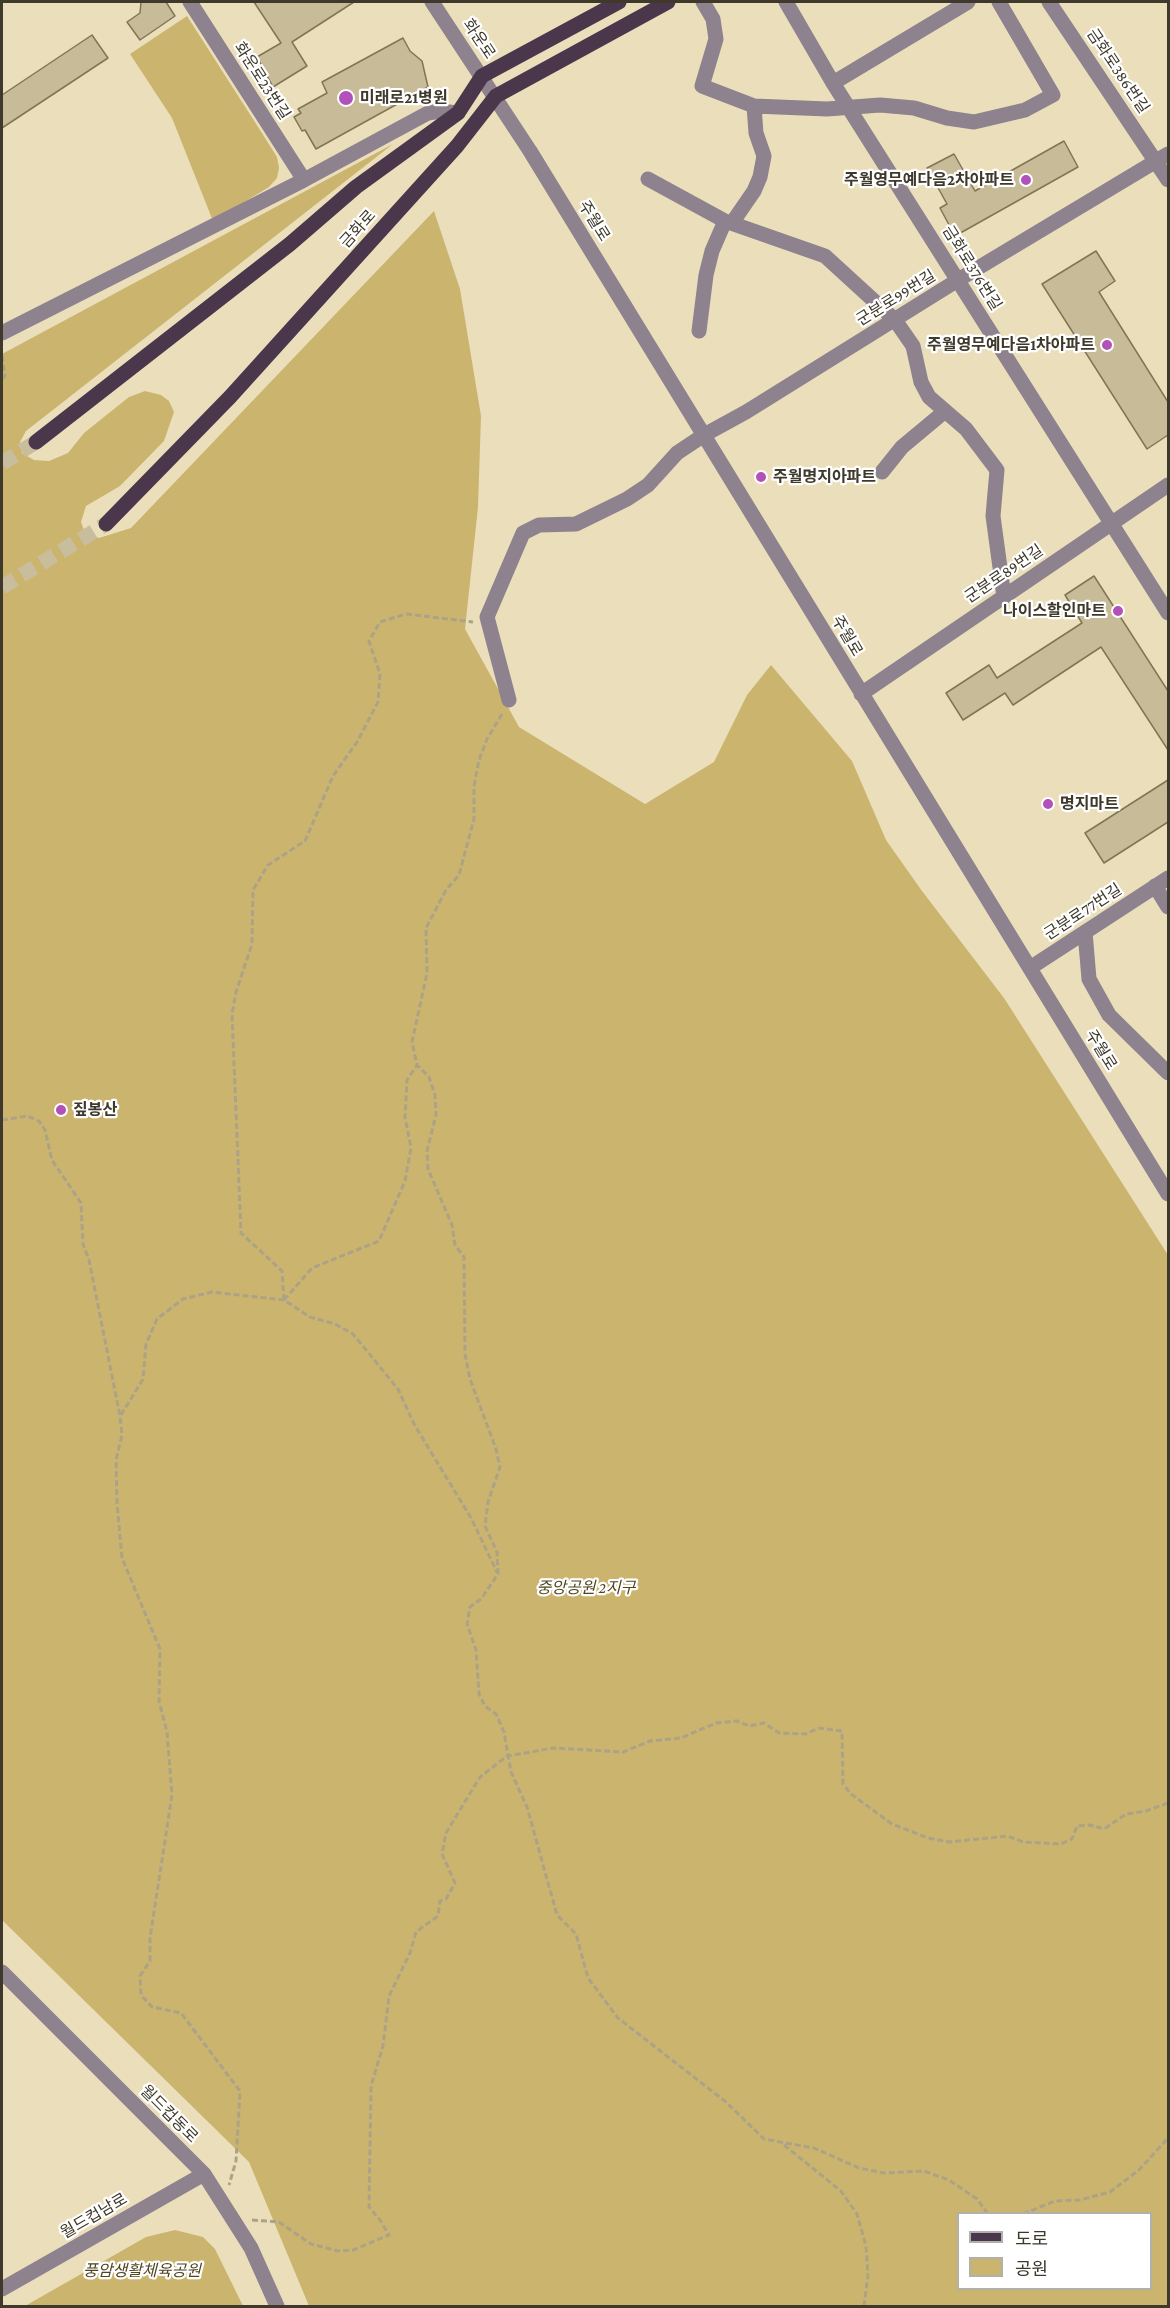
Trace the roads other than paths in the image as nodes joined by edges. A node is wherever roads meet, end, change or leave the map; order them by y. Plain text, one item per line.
1 (190, 2) edge
2 (432, 2) edge
3 (619, 2) edge
4 (668, 2) edge
5 (702, 2) edge
6 (786, 2) edge
7 (968, 2) edge
8 (999, 2) edge
9 (1049, 2) edge
10 (482, 76) junction
11 (833, 83) junction
12 (496, 96) junction
13 (754, 106) junction
14 (848, 106) junction
15 (458, 113) junction
16 (1163, 157) edge
17 (648, 179) dead end
18 (304, 180) junction
19 (1168, 180) edge
20 (728, 222) junction
21 (958, 280) junction
22 (895, 320) junction
23 (699, 331) dead end
24 (2, 333) edge
25 (944, 412) junction
26 (704, 435) junction
27 (36, 442) tunnel mouth
28 (882, 472) dead end
29 (1168, 485) edge
30 (1112, 523) junction
31 (106, 524) tunnel mouth
32 (1004, 597) junction
33 (1168, 613) edge
34 (861, 694) junction
35 (509, 699) road end
36 (1162, 882) edge
37 (1168, 907) edge
38 (1086, 932) junction
39 (1030, 968) junction
40 (1168, 1073) edge
41 (1168, 1194) edge
42 (2, 1972) edge
43 (204, 2174) junction
44 (2, 2289) edge
45 (277, 2307) edge

1 - 18 street, 화운로23번길
2 - 10 street, 화운로
3 - 10 main road, 금화로
4 - 12 main road, 금화로
5 - 13 street
6 - 11 street, 금화로376번길
7 - 11 street
8 - 14 street
9 - 16 street, 금화로386번길
10 - 12 street, 화운로
10 - 15 main road, 금화로
11 - 14 street, 금화로376번길
12 - 26 street, 주월로
12 - 31 main road, 금화로
13 - 14 street
13 - 20 street
14 - 21 street, 금화로376번길
15 - 18 street
15 - 27 main road, 금화로
16 - 19 street, 금화로386번길
16 - 21 street, 군분로99번길
17 - 20 street
18 - 24 street
20 - 22 street
20 - 23 street
21 - 22 street, 군분로99번길
21 - 30 street, 금화로376번길
22 - 25 street
22 - 26 street, 군분로99번길
25 - 28 street
25 - 32 street
26 - 34 street, 주월로
26 - 35 street, 군분로99번길
29 - 30 street, 군분로89번길
30 - 32 street, 군분로89번길
30 - 33 street, 금화로376번길
32 - 34 street, 군분로89번길
34 - 39 street, 주월로
36 - 37 street, 군분로77번길
36 - 38 street, 군분로77번길
38 - 39 street, 군분로77번길
38 - 40 street
39 - 41 street, 주월로
42 - 43 street, 월드컵동로
43 - 44 street, 월드컵남로
43 - 45 street, 월드컵동로

